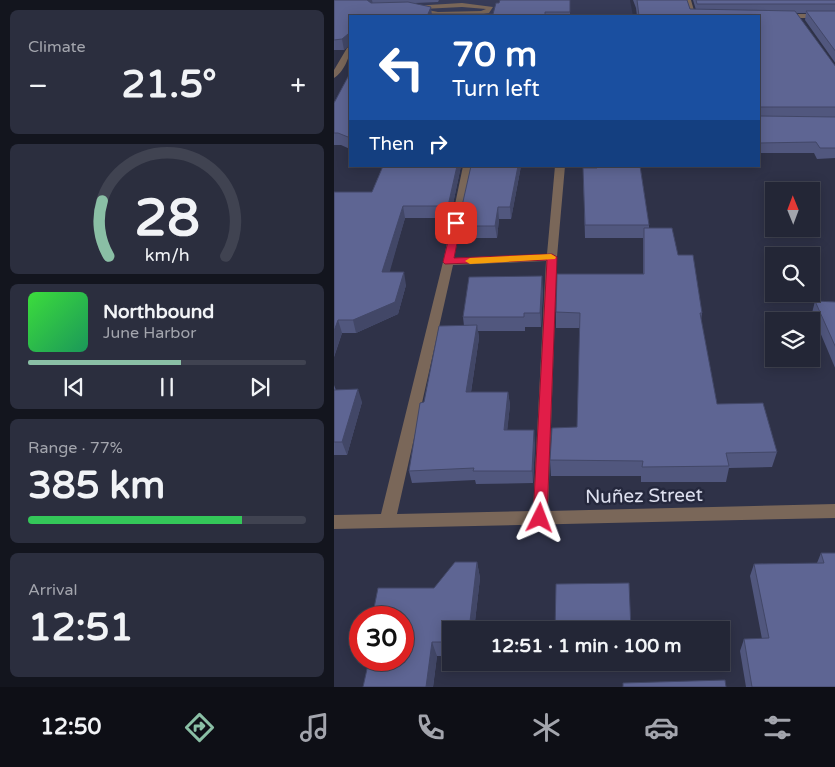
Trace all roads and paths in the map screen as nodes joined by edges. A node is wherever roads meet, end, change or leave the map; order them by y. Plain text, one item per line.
1 (688, 0) edge
2 (402, 8) edge
3 (412, 8) junction
4 (692, 15) edge
5 (777, 16) edge
6 (796, 16) junction
7 (835, 16) edge
8 (802, 24) edge
9 (349, 50) edge
10 (334, 76) edge
11 (468, 167) edge
12 (560, 167) edge
13 (552, 257) junction
14 (448, 262) junction
15 (835, 511) edge
16 (540, 518) junction
17 (387, 521) junction
18 (334, 522) edge

1 - 4 street
2 - 3 street
3 - 3 street
5 - 6 street
6 - 7 street
6 - 8 street
9 - 10 street
11 - 14 street
12 - 13 street
13 - 14 street
13 - 16 street
14 - 17 street
15 - 16 street, Nuñez Street
16 - 17 street, Nuñez Street
17 - 18 street, Nuñez Street

